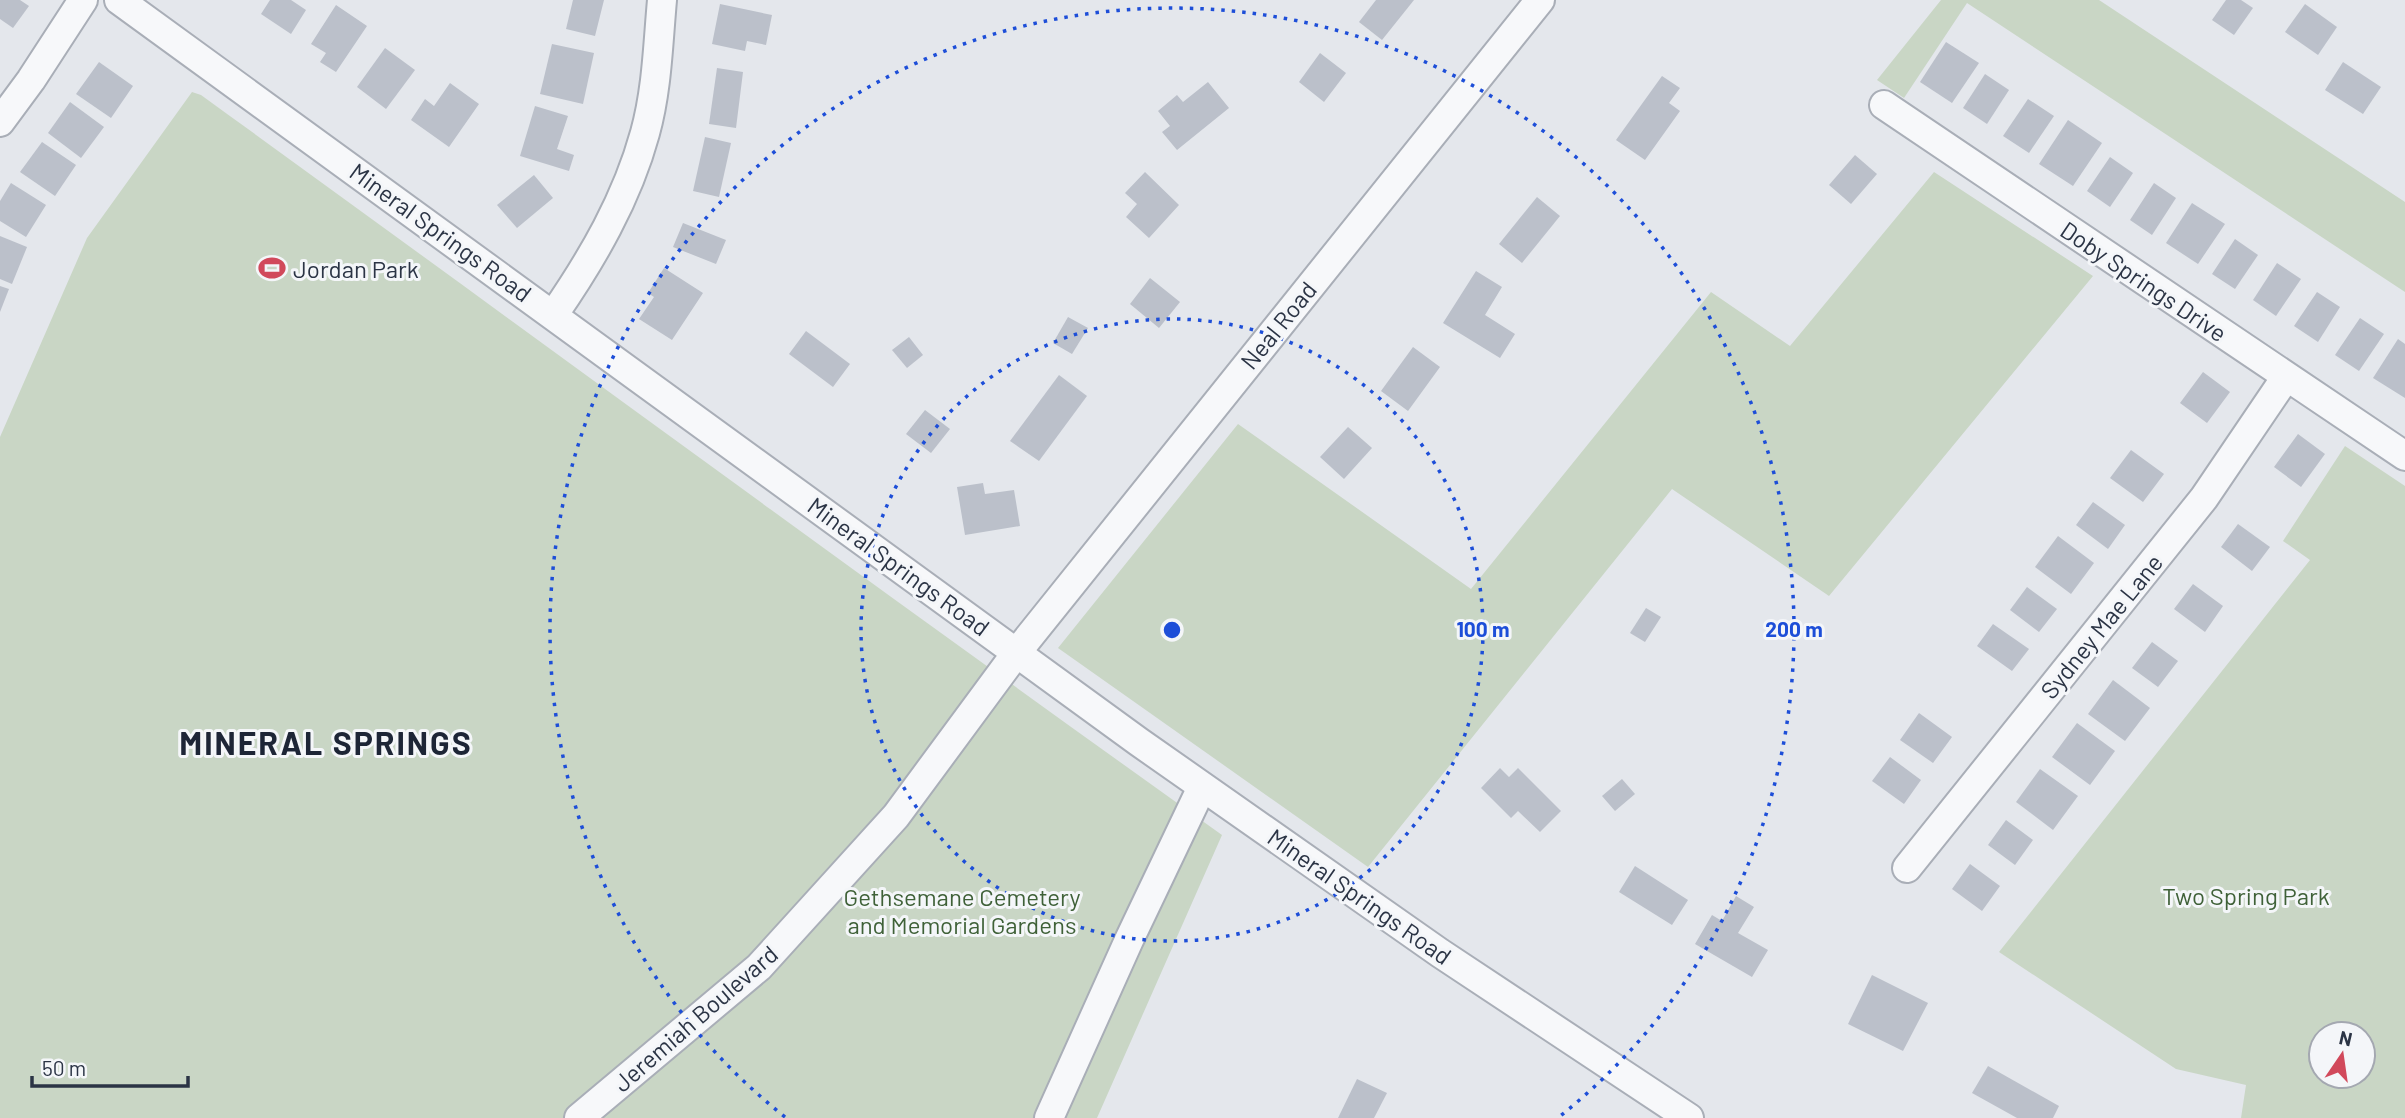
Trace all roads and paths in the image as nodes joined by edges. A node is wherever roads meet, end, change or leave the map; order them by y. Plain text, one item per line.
1 (83, 0) edge
2 (119, 0) edge
3 (662, 0) edge
4 (1540, 0) edge
5 (1884, 105) dead end
6 (0, 122) edge
7 (554, 314) junction
8 (2286, 377) junction
9 (2405, 456) edge
10 (1017, 652) junction
11 (1202, 786) junction
12 (1907, 868) dead end
13 (579, 1118) edge
14 (1049, 1118) edge
15 (1689, 1118) edge

1 - 6 street
2 - 7 street, Mineral Springs Road
3 - 7 street
4 - 10 street, Neal Road
5 - 8 street, Doby Springs Drive
7 - 10 street, Mineral Springs Road
8 - 9 street, Doby Springs Drive
8 - 12 street, Sydney Mae Lane
10 - 11 street, Mineral Springs Road
10 - 13 street, Jeremiah Boulevard
11 - 14 street
11 - 15 street, Mineral Springs Road

